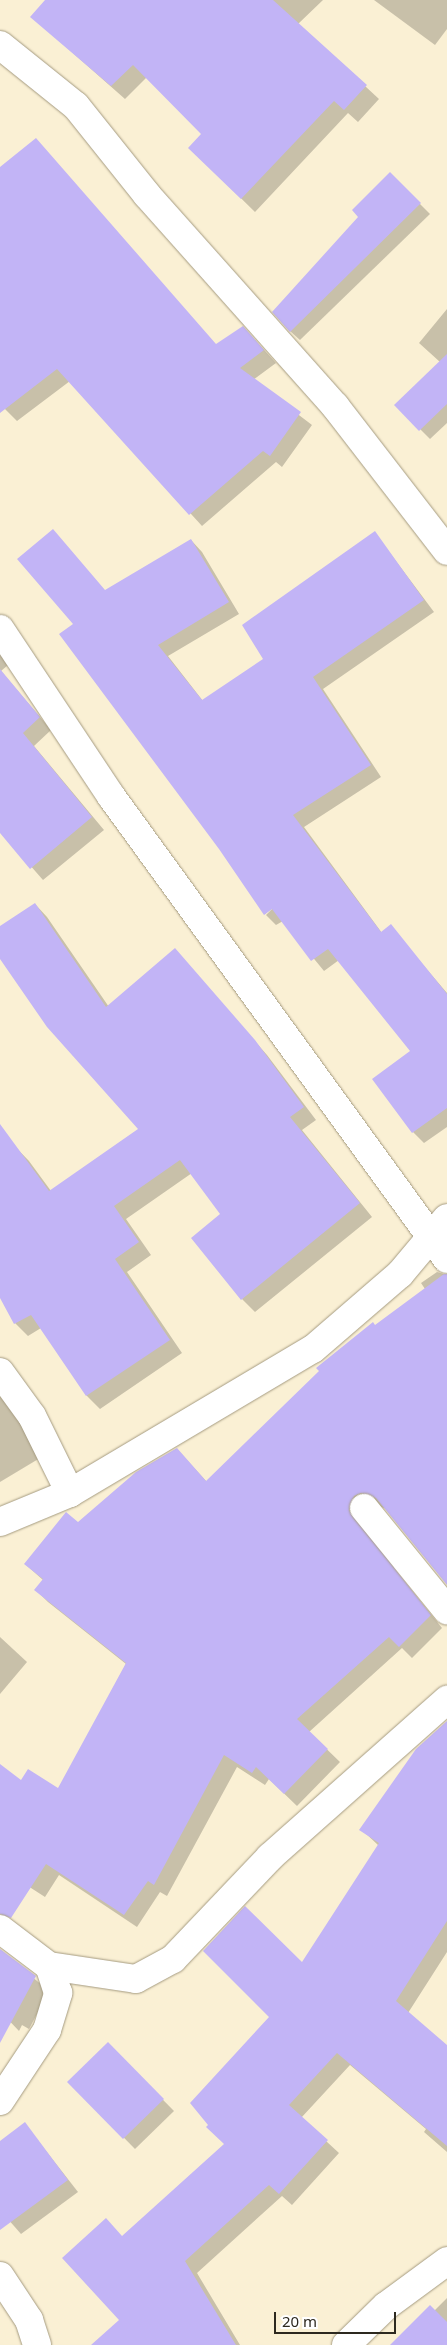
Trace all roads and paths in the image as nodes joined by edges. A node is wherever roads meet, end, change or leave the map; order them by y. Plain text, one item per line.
1 (0, 45) edge
2 (447, 551) edge
3 (0, 629) edge
4 (447, 1218) edge
5 (430, 1238) junction
6 (447, 1259) edge
7 (0, 1372) edge
8 (70, 1493) junction
9 (364, 1508) dead end
10 (0, 1522) edge
11 (447, 1610) edge
12 (447, 1700) edge
13 (0, 1929) edge
14 (49, 1966) junction
15 (0, 2100) edge
16 (447, 2261) edge
17 (0, 2276) edge
18 (37, 2345) edge
19 (346, 2345) edge

1 - 2 street
3 - 5 street
4 - 5 street
5 - 6 street
5 - 8 street
7 - 8 street
8 - 10 street
9 - 11 street
12 - 14 street
13 - 14 street
14 - 15 street
16 - 19 street
17 - 18 street

